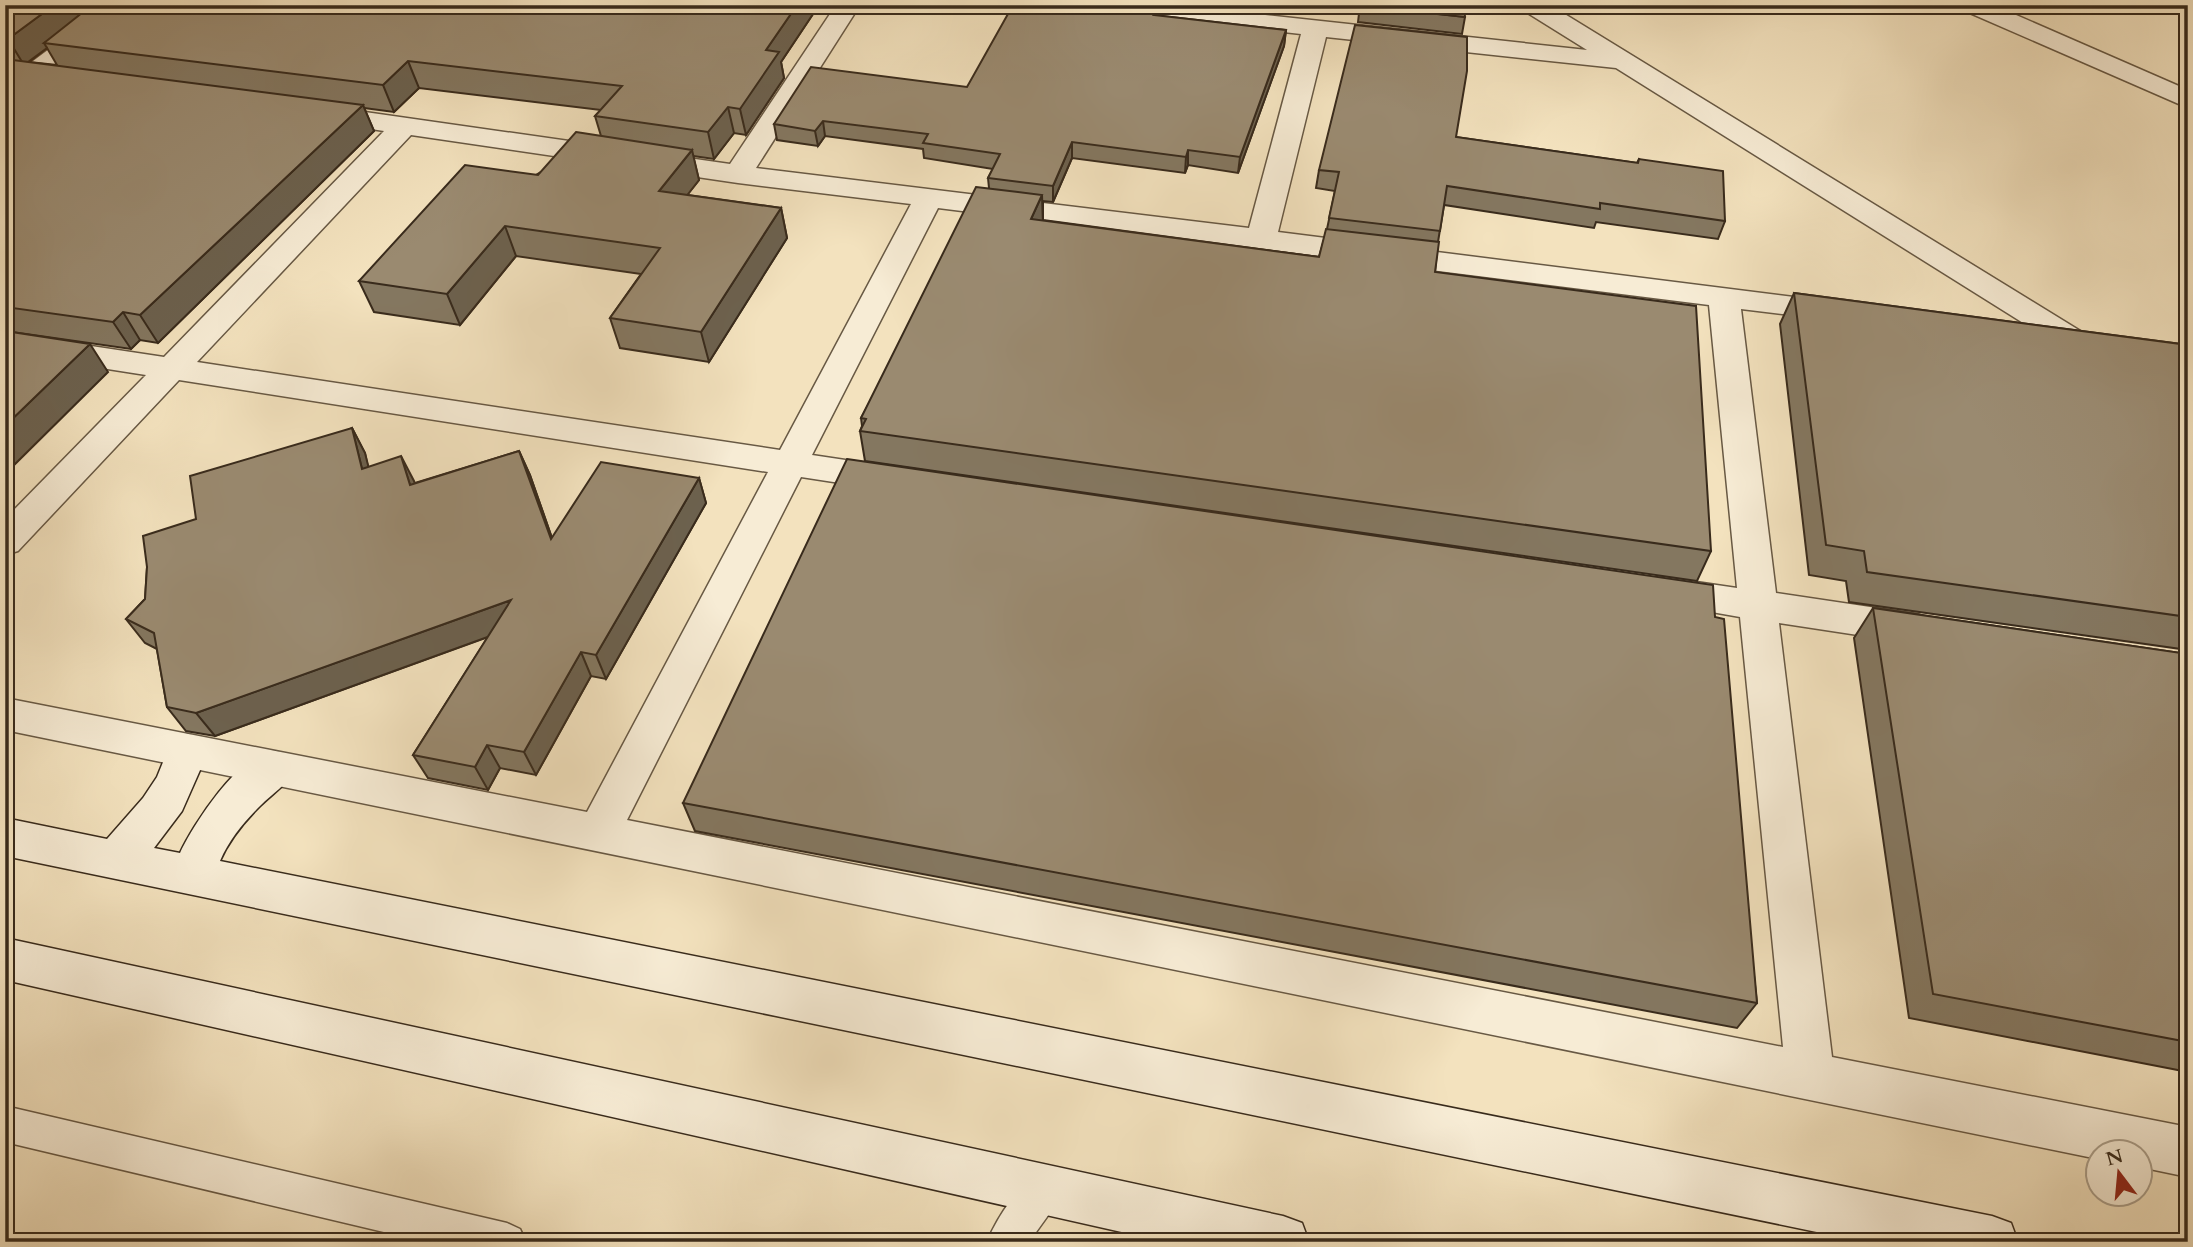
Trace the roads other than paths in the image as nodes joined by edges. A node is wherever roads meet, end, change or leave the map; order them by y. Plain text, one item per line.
1 (124, 5) edge
2 (848, 5) edge
3 (1104, 5) edge
4 (1532, 5) edge
5 (1972, 5) edge
6 (1315, 29) junction
7 (1623, 62) junction
8 (18, 74) edge
9 (71, 81) edge
10 (2188, 100) edge
11 (285, 109) edge
12 (406, 124) junction
13 (738, 174) junction
14 (928, 199) junction
15 (1261, 240) junction
16 (1724, 297) junction
17 (1863, 314) edge
18 (2002, 330) edge
19 (5, 343) edge
20 (171, 369) junction
21 (790, 465) junction
22 (929, 485) edge
23 (5, 542) edge
24 (1634, 587) edge
25 (1758, 605) junction
26 (1946, 633) edge
27 (5, 714) edge
28 (187, 752) junction
29 (274, 769) junction
30 (597, 835) junction
31 (5, 836) edge
32 (114, 860) junction
33 (192, 876) junction
34 (5, 959) edge
35 (1810, 1076) junction
36 (5, 1124) edge
37 (2188, 1152) edge
38 (1044, 1190) junction
39 (507, 1242) edge
40 (1006, 1242) edge
41 (1283, 1242) edge
42 (1992, 1242) edge

1 - 8 street
2 - 13 street
3 - 6 street
4 - 7 street
5 - 10 street
6 - 7 street
6 - 15 street
7 - 18 street
8 - 9 street
11 - 12 street
12 - 13 street
12 - 20 street
13 - 14 street
14 - 15 street
14 - 21 street
15 - 16 street
16 - 17 street
16 - 25 street
19 - 20 street
20 - 21 street
20 - 23 street
21 - 22 street
21 - 30 street
24 - 25 street
25 - 26 street
25 - 35 street
27 - 28 street
28 - 29 street
28 - 32 street
29 - 30 street
29 - 33 street
30 - 35 street
31 - 32 street
32 - 33 street
33 - 42 street
34 - 38 street
35 - 37 street
36 - 39 lane
38 - 40 lane
38 - 41 street

